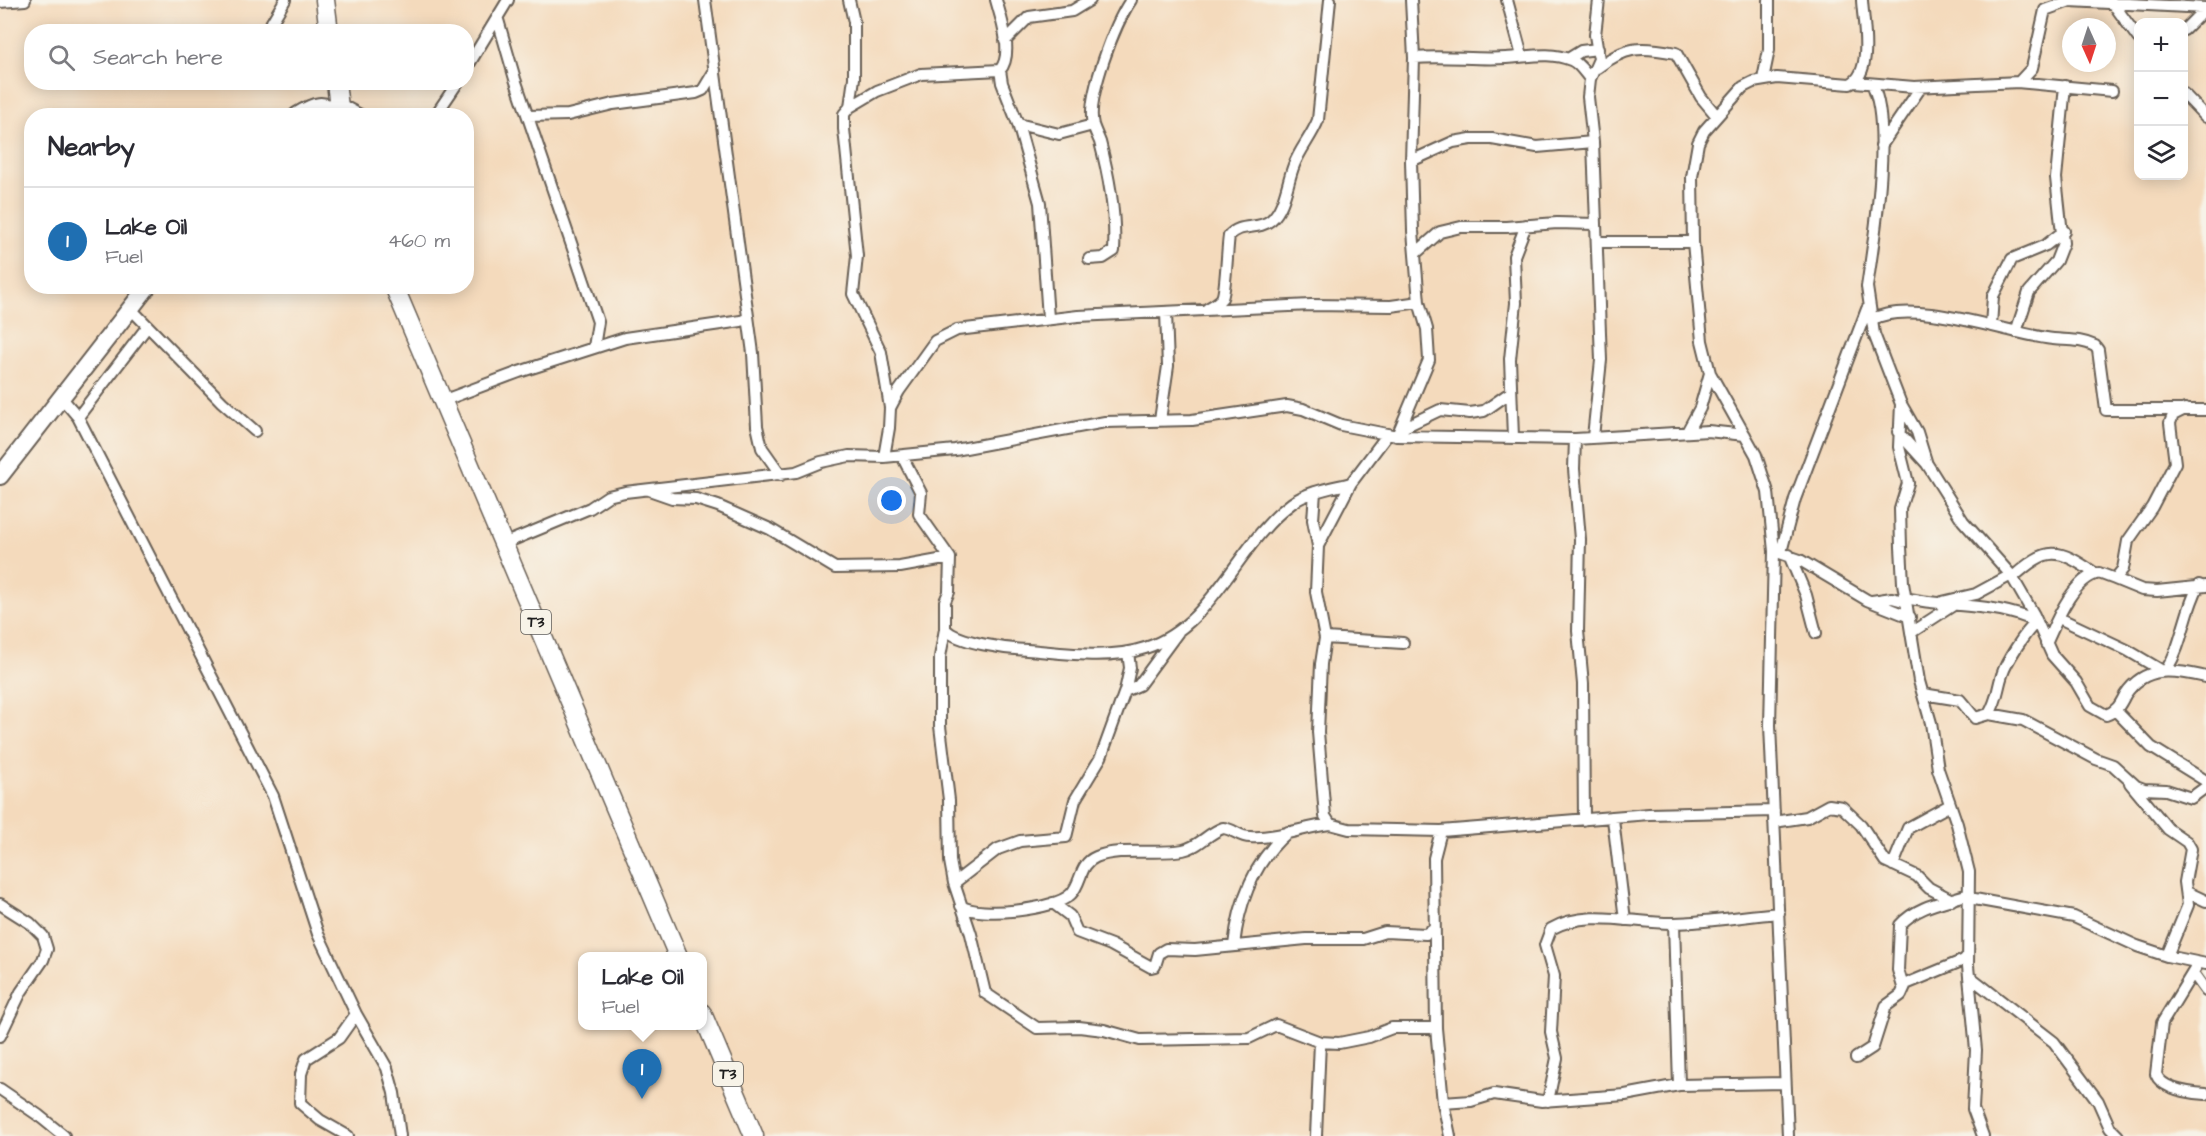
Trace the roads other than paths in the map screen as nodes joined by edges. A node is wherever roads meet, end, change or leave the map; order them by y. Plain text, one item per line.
1 (25, 0) edge
2 (285, 0) edge
3 (325, 0) edge
4 (508, 0) edge
5 (705, 0) edge
6 (849, 0) edge
7 (996, 0) edge
8 (1090, 0) edge
9 (1131, 0) edge
10 (1330, 0) edge
11 (1411, 0) edge
12 (1507, 0) edge
13 (1599, 0) edge
14 (1768, 0) edge
15 (1862, 0) edge
16 (2044, 0) edge
17 (2077, 1) edge
18 (2104, 1) edge
19 (0, 2) edge
20 (2206, 8) edge
21 (498, 20) junction
22 (2040, 23) junction
23 (271, 24) edge
24 (328, 24) edge
25 (2188, 26) edge
26 (2134, 33) edge
27 (1005, 40) junction
28 (1598, 49) junction
29 (1521, 56) junction
30 (474, 57) edge
31 (1414, 58) junction
32 (1568, 59) junction
33 (1597, 68) junction
34 (715, 69) junction
35 (1000, 70) junction
36 (1590, 79) junction
37 (1763, 79) junction
38 (1855, 82) junction
39 (2017, 82) junction
40 (1872, 84) junction
41 (2065, 86) junction
42 (1921, 87) junction
43 (337, 90) edge
44 (453, 90) edge
45 (2112, 91) dead end
46 (2188, 98) edge
47 (850, 107) junction
48 (312, 108) edge
49 (332, 108) edge
50 (340, 108) edge
51 (440, 108) edge
52 (1716, 115) junction
53 (528, 116) junction
54 (2206, 117) edge
55 (1018, 124) junction
56 (1093, 125) junction
57 (1593, 142) junction
58 (1881, 146) junction
59 (1410, 161) junction
60 (1595, 224) junction
61 (1526, 225) junction
62 (2064, 231) junction
63 (1597, 242) junction
64 (1693, 242) junction
65 (1416, 253) junction
66 (1089, 259) dead end
67 (142, 294) edge
68 (397, 294) edge
69 (1419, 302) junction
70 (1868, 306) junction
71 (131, 309) junction
72 (1206, 309) junction
73 (1166, 312) junction
74 (748, 318) junction
75 (1048, 318) junction
76 (1870, 320) junction
77 (1991, 326) junction
78 (147, 327) junction
79 (2016, 332) junction
80 (594, 347) junction
81 (1710, 373) junction
82 (1511, 392) junction
83 (61, 398) junction
84 (442, 401) junction
85 (1901, 404) junction
86 (890, 408) junction
87 (2188, 409) junction
88 (2206, 410) edge
89 (78, 417) junction
90 (1160, 420) junction
91 (255, 431) dead end
92 (1687, 432) junction
93 (1898, 432) junction
94 (1395, 433) junction
95 (1745, 435) junction
96 (1513, 437) junction
97 (1593, 437) junction
98 (1575, 439) junction
99 (902, 456) junction
100 (884, 457) junction
101 (1927, 464) junction
102 (782, 475) junction
103 (0, 476) edge
104 (1352, 483) junction
105 (645, 489) junction
106 (1315, 492) junction
107 (503, 544) junction
108 (1318, 546) junction
109 (1781, 553) junction
110 (950, 558) junction
111 (2096, 574) junction
112 (2012, 576) junction
113 (2206, 576) edge
114 (2115, 579) junction
115 (2202, 586) edge
116 (1906, 600) junction
117 (1872, 602) junction
118 (1934, 604) junction
119 (1952, 606) junction
120 (1910, 617) junction
121 (2059, 618) junction
122 (2036, 624) junction
123 (945, 629) junction
124 (1179, 631) junction
125 (1912, 632) junction
126 (1816, 633) dead end
127 (1325, 638) junction
128 (1403, 643) dead end
129 (2046, 644) junction
130 (1128, 652) junction
131 (2164, 670) junction
132 (2206, 677) edge
133 (1125, 691) junction
134 (1923, 694) junction
135 (2116, 711) junction
136 (1989, 714) junction
137 (2129, 780) junction
138 (2206, 782) edge
139 (2206, 787) edge
140 (1950, 805) junction
141 (1774, 816) junction
142 (1612, 819) junction
143 (1584, 820) junction
144 (1330, 824) junction
145 (1441, 831) junction
146 (1288, 832) junction
147 (1893, 865) junction
148 (954, 883) junction
149 (2187, 892) junction
150 (1969, 896) junction
151 (1952, 900) junction
152 (2206, 901) edge
153 (1053, 903) junction
154 (0, 904) edge
155 (961, 906) junction
156 (1779, 913) junction
157 (1625, 920) junction
158 (1674, 923) junction
159 (1434, 928) junction
160 (1234, 945) junction
161 (676, 952) edge
162 (1968, 955) junction
163 (2167, 956) junction
164 (2199, 967) edge
165 (1970, 976) junction
166 (1904, 987) junction
167 (2206, 991) edge
168 (356, 1014) junction
169 (707, 1024) edge
170 (1436, 1028) junction
171 (0, 1036) edge
172 (1320, 1042) junction
173 (1856, 1058) dead end
174 (1784, 1083) junction
175 (1679, 1085) junction
176 (0, 1089) edge
177 (2206, 1094) edge
178 (1548, 1101) junction
179 (1443, 1102) junction
180 (64, 1136) edge
181 (348, 1136) edge
182 (400, 1136) edge
183 (754, 1136) edge
184 (1316, 1136) edge
185 (1450, 1136) edge
186 (1788, 1136) edge
187 (1983, 1136) edge
188 (2118, 1136) edge

1 - 19 street
2 - 23 street
3 - 24 highway
4 - 21 street
5 - 34 street
6 - 47 street
7 - 27 street
8 - 27 street
9 - 56 street
10 - 72 street
11 - 31 street
12 - 29 street
13 - 28 street
14 - 37 street
15 - 38 street
16 - 22 street
17 - 18 street
17 - 22 street
18 - 20 street
18 - 26 street
20 - 25 street
21 - 30 street
21 - 53 street
22 - 39 street
27 - 35 street
28 - 32 street
28 - 33 street
29 - 31 street
29 - 32 street
31 - 59 street
32 - 36 street
33 - 36 street
33 - 52 street
34 - 53 street
34 - 74 street
35 - 47 street
35 - 55 street
36 - 57 street
37 - 38 street
37 - 52 street
38 - 40 street
39 - 41 street
39 - 42 street
40 - 42 street
40 - 58 street
41 - 45 street
41 - 62 street
42 - 58 street
43 - 50 highway
44 - 51 street
46 - 54 street
47 - 86 street
48 - 49 main road
52 - 64 street
53 - 80 street
55 - 56 street
55 - 75 street
56 - 66 street
57 - 59 street
57 - 60 street
58 - 70 street
59 - 65 street
60 - 61 street
60 - 63 street
61 - 65 street
61 - 82 street
62 - 77 street
62 - 79 street
63 - 64 street
63 - 97 street
64 - 81 street
65 - 69 street
67 - 71 main road
68 - 84 highway, T3
69 - 72 street
69 - 94 street
70 - 76 street
70 - 109 street
71 - 78 street
71 - 83 main road
72 - 73 street
73 - 75 street
73 - 90 street
74 - 80 street
74 - 102 street
75 - 86 street
76 - 77 street
76 - 85 street
77 - 79 street
78 - 89 street
78 - 91 street
79 - 87 street
80 - 84 street
81 - 92 street
81 - 95 street
82 - 94 street
82 - 96 street
83 - 89 street
83 - 103 main road
84 - 107 highway, T3
85 - 93 street
85 - 101 street
86 - 100 street
87 - 88 street
87 - 114 street
89 - 168 street
90 - 94 street
90 - 99 street
92 - 95 street
92 - 97 street
93 - 101 street
93 - 116 street
94 - 96 street
94 - 104 street
95 - 109 street
96 - 98 street
97 - 98 street
98 - 143 street
99 - 100 street
99 - 110 street
100 - 102 street
101 - 112 street
102 - 105 street
104 - 106 street
104 - 108 street
105 - 107 street
105 - 110 street
106 - 108 street
106 - 124 street
107 - 161 highway, T3
108 - 127 street
109 - 117 street
109 - 126 street
109 - 141 street
110 - 123 street
111 - 112 street
111 - 114 street
111 - 121 street
112 - 118 street
112 - 122 street
113 - 115 street
114 - 115 street
115 - 131 street
116 - 117 street
116 - 118 street
116 - 120 street
117 - 120 street
118 - 119 street
119 - 122 street
119 - 125 street
120 - 125 street
121 - 129 street
121 - 131 street
122 - 129 street
122 - 136 street
123 - 130 street
123 - 148 street
124 - 130 street
124 - 133 street
125 - 134 street
127 - 128 street
127 - 144 street
129 - 135 street
130 - 133 street
131 - 132 street
131 - 135 street
133 - 148 street
134 - 136 street
134 - 140 street
135 - 138 street
136 - 137 street
137 - 139 street
137 - 149 street
140 - 147 street
140 - 150 street
141 - 142 street
141 - 147 street
141 - 156 street
142 - 143 street
142 - 157 street
143 - 145 street
144 - 145 street
144 - 146 street
145 - 159 street
146 - 153 street
146 - 160 street
147 - 151 street
148 - 155 street
149 - 152 street
149 - 163 street
150 - 151 street
150 - 162 street
150 - 163 street
151 - 166 street
153 - 155 street
153 - 160 street
154 - 171 street
155 - 172 street
156 - 158 street
156 - 174 street
157 - 158 street
157 - 178 street
158 - 175 street
159 - 160 street
159 - 170 street
162 - 165 street
162 - 166 street
163 - 164 street
164 - 167 street
164 - 177 street
165 - 187 street
165 - 188 street
166 - 173 street
168 - 181 street
168 - 182 street
169 - 183 highway, T3
170 - 172 street
170 - 179 street
172 - 184 street
174 - 175 street
174 - 186 street
175 - 178 street
176 - 180 street
178 - 179 street
179 - 185 street

